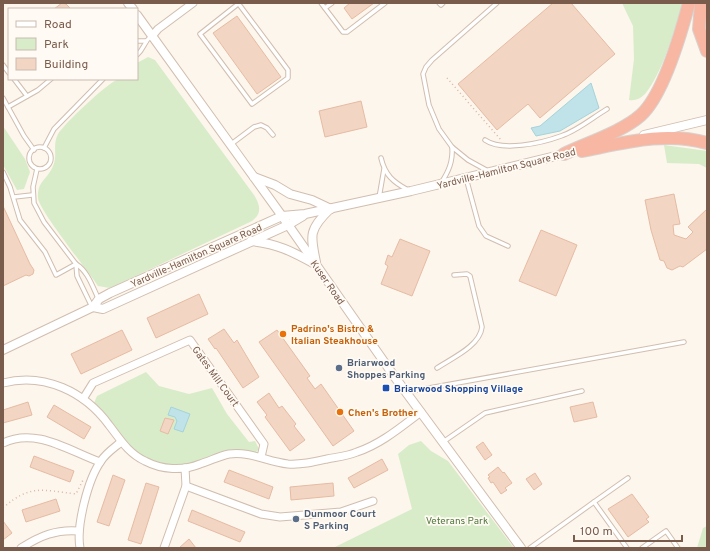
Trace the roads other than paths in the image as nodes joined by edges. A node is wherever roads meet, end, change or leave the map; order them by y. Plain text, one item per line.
1 (193, 3) edge
2 (238, 3) edge
3 (321, 3) edge
4 (332, 3) edge
5 (385, 3) edge
6 (439, 3) edge
7 (443, 3) edge
8 (497, 3) edge
9 (689, 3) edge
10 (701, 3) edge
11 (325, 8) junction
12 (138, 16) edge
13 (153, 35) junction
14 (138, 41) edge
15 (146, 41) junction
16 (707, 51) edge
17 (138, 54) edge
18 (15, 80) edge
19 (50, 80) edge
20 (102, 80) edge
21 (27, 96) junction
22 (3, 98) edge
23 (8, 107) junction
24 (607, 109) dead end
25 (707, 120) edge
26 (273, 135) dead end
27 (485, 140) dead end
28 (707, 143) edge
29 (230, 145) junction
30 (452, 147) junction
31 (44, 148) junction
32 (34, 150) junction
33 (566, 154) junction
34 (381, 158) dead end
35 (37, 169) junction
36 (384, 169) junction
37 (3, 172) edge
38 (491, 172) junction
39 (254, 177) junction
40 (466, 178) junction
41 (440, 184) junction
42 (411, 191) junction
43 (32, 195) junction
44 (14, 197) junction
45 (379, 198) junction
46 (331, 209) junction
47 (304, 214) junction
48 (282, 216) junction
49 (288, 225) junction
50 (250, 241) junction
51 (508, 246) dead end
52 (76, 264) junction
53 (316, 265) junction
54 (454, 275) dead end
55 (98, 299) junction
56 (92, 308) junction
57 (103, 309) junction
58 (684, 342) dead end
59 (3, 350) edge
60 (437, 368) dead end
61 (3, 383) edge
62 (582, 390) dead end
63 (406, 392) junction
64 (83, 398) junction
65 (421, 412) junction
66 (121, 442) junction
67 (443, 442) junction
68 (3, 443) edge
69 (261, 457) junction
70 (100, 462) junction
71 (185, 468) junction
72 (628, 478) dead end
73 (186, 486) junction
74 (373, 501) dead end
75 (594, 502) junction
76 (79, 531) junction
77 (21, 548) edge
78 (80, 548) edge
79 (164, 548) edge
80 (521, 548) edge
81 (530, 548) edge
82 (627, 548) edge
83 (642, 548) edge
84 (678, 548) edge

1 - 13 street
2 - 2 lane
3 - 11 lane
4 - 11 lane
5 - 11 lane
6 - 7 lane
8 - 30 lane
9 - 33 highway
10 - 16 highway
12 - 13 street, Kuser Road
13 - 15 lane
13 - 29 street, Kuser Road
14 - 15 lane
15 - 17 lane
18 - 21 lane
19 - 21 lane
20 - 31 lane
21 - 23 lane
22 - 23 lane
23 - 32 lane
24 - 27 lane
25 - 33 street, Yardville-Hamilton Square Road
26 - 29 lane
28 - 33 highway
29 - 39 street, Kuser Road
30 - 38 lane
30 - 41 lane
31 - 32 lane
31 - 35 lane
32 - 35 lane
33 - 38 street, Yardville-Hamilton Square Road
34 - 36 lane
35 - 43 lane
36 - 42 lane
36 - 45 lane
37 - 44 lane
38 - 40 street, Yardville-Hamilton Square Road
39 - 46 street
39 - 48 street, Kuser Road
40 - 41 street, Yardville-Hamilton Square Road
40 - 51 lane
41 - 42 street, Yardville-Hamilton Square Road
42 - 45 street, Yardville-Hamilton Square Road
43 - 44 lane
43 - 52 lane
44 - 52 lane
45 - 46 street, Yardville-Hamilton Square Road
46 - 47 street, Yardville-Hamilton Square Road
46 - 53 street
47 - 48 street, Yardville-Hamilton Square Road
47 - 49 street, Yardville-Hamilton Square Road
48 - 49 street, Kuser Road
48 - 55 street, Yardville-Hamilton Square Road
49 - 50 street, Yardville-Hamilton Square Road
49 - 53 street, Kuser Road
50 - 53 street
50 - 57 street, Yardville-Hamilton Square Road
52 - 55 lane
52 - 56 lane
53 - 63 street, Kuser Road
54 - 60 lane
55 - 56 street
55 - 57 lane
56 - 57 street
56 - 59 street
58 - 63 lane
61 - 64 street
62 - 67 lane
63 - 65 street, Kuser Road
64 - 66 street
64 - 69 street, Gates Mill Court
65 - 67 street, Kuser Road
65 - 69 street
66 - 70 street
66 - 71 street
67 - 80 street, Kuser Road
68 - 70 street
69 - 71 street
70 - 76 street
71 - 73 street
72 - 75 lane
73 - 74 street
73 - 79 street
75 - 81 lane
75 - 82 lane
76 - 77 street
76 - 78 street
83 - 84 lane

